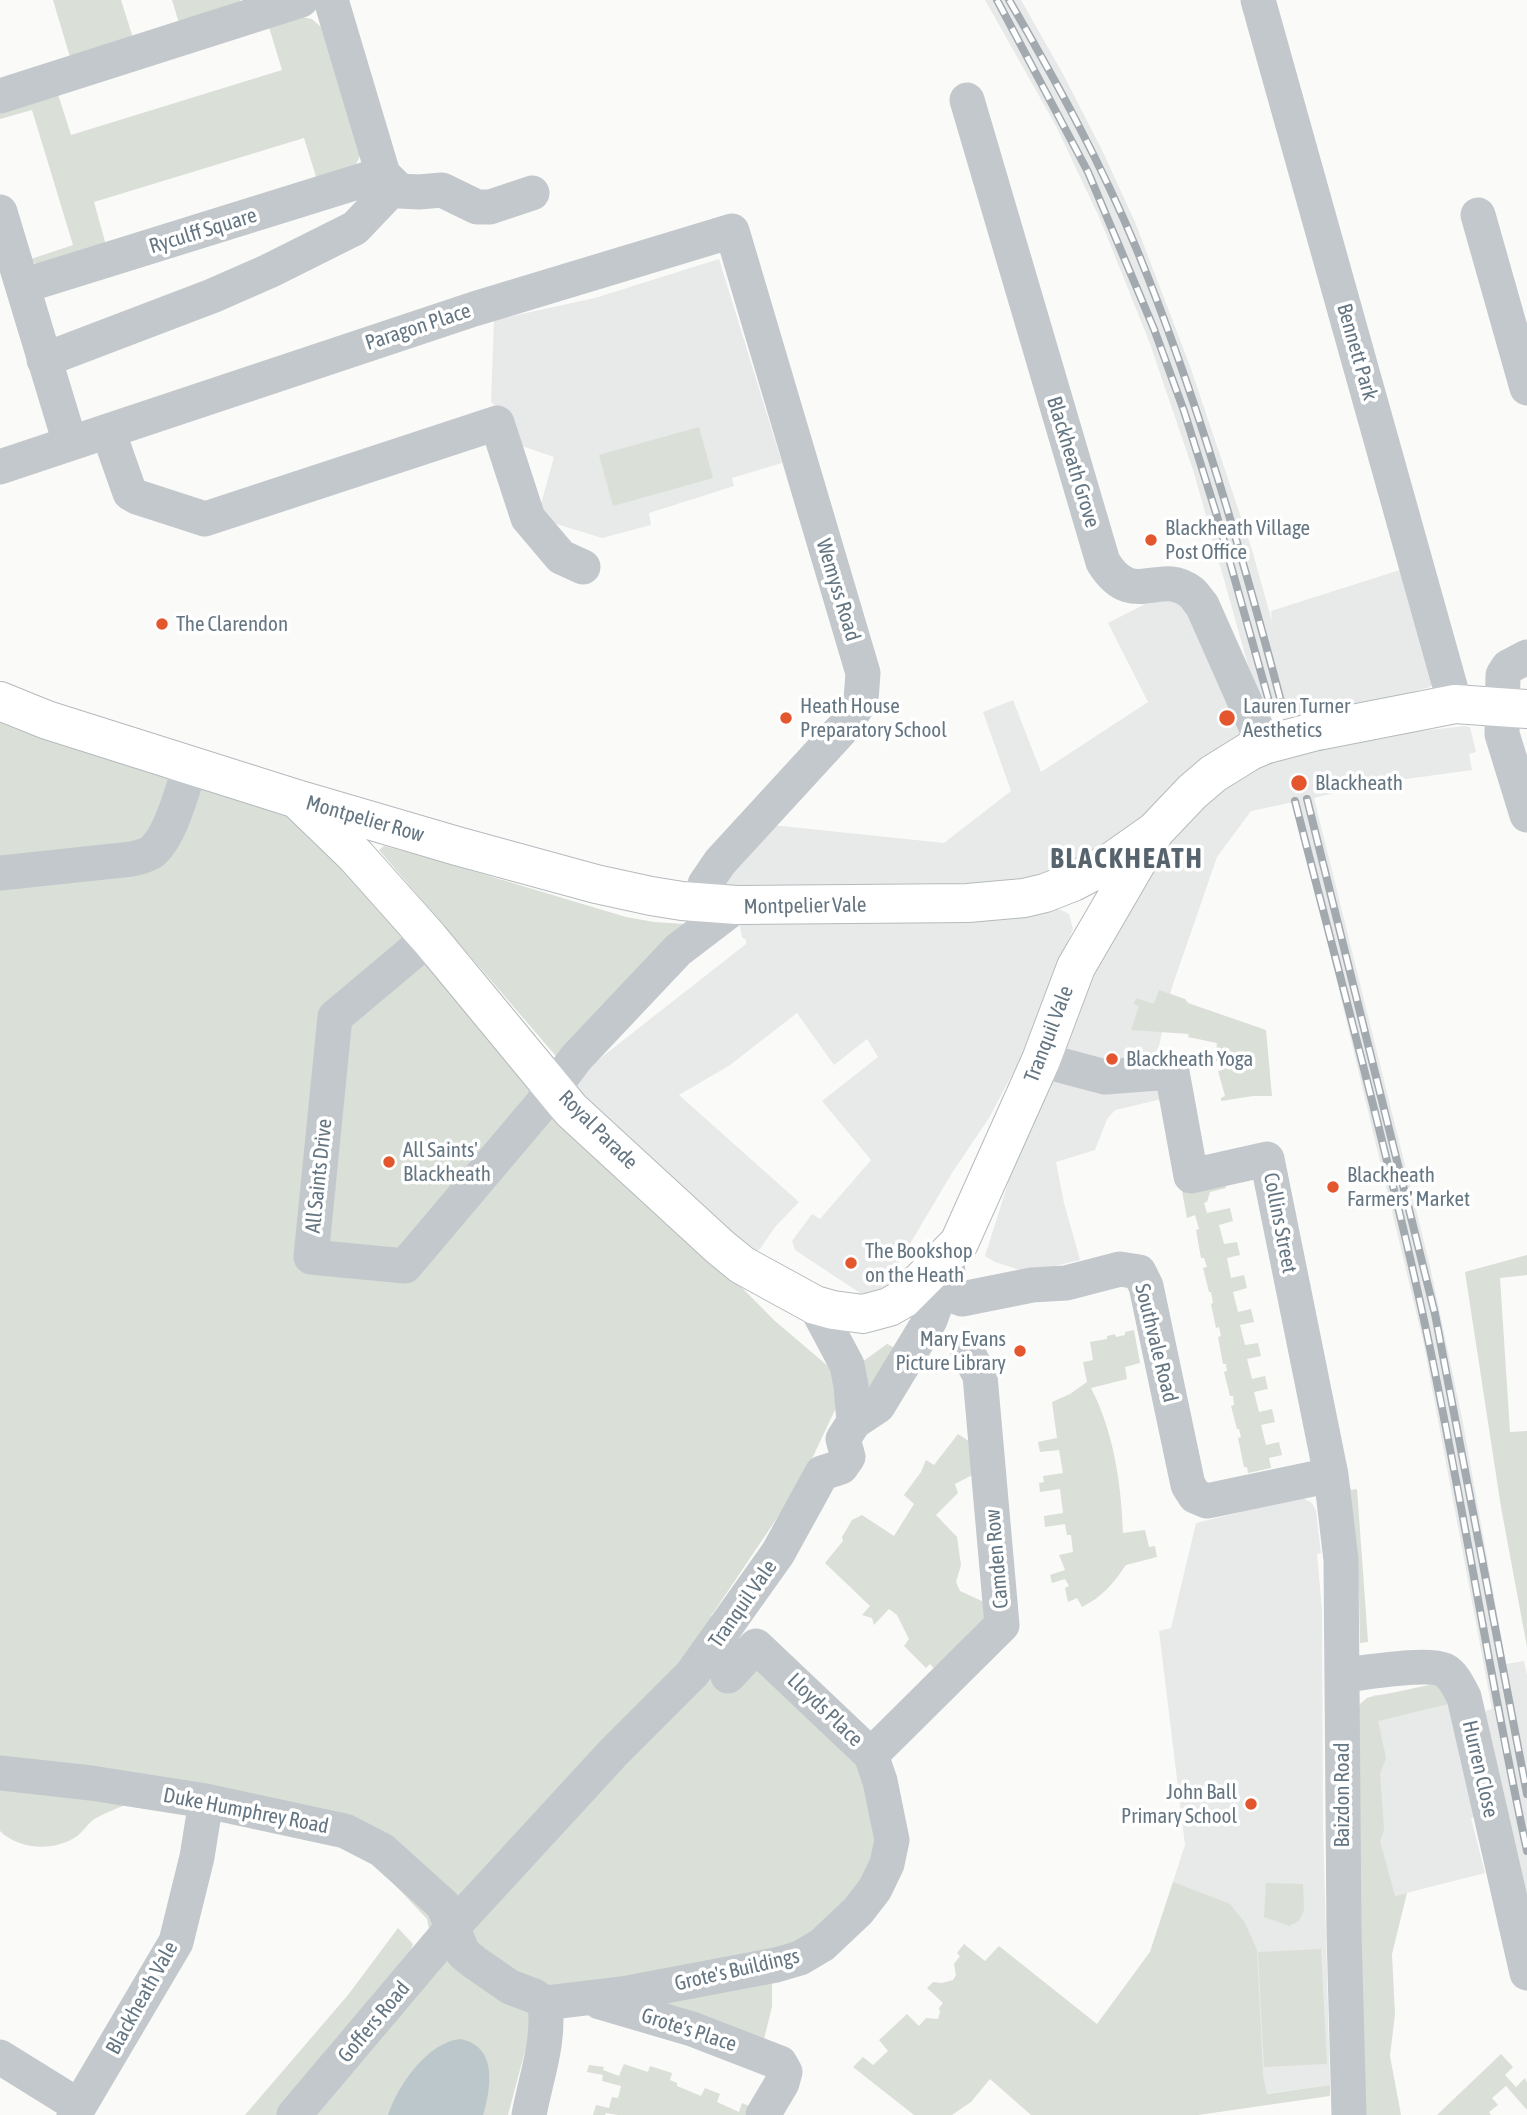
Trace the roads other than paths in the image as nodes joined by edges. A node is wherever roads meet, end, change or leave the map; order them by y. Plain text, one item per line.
1 (301, 0) edge
2 (331, 0) edge
3 (1258, 0) edge
4 (0, 96) edge
5 (967, 100) dead end
6 (389, 180) junction
7 (532, 193) dead end
8 (0, 212) edge
9 (1478, 215) dead end
10 (732, 231) joint
11 (23, 286) junction
12 (44, 360) junction
13 (1527, 388) edge
14 (108, 431) junction
15 (70, 443) junction
16 (0, 467) edge
17 (583, 567) dead end
18 (1527, 657) edge
19 (0, 701) edge
20 (1455, 704) junction
21 (1515, 708) edge
22 (1265, 745) junction
23 (191, 765) junction
24 (297, 799) junction
25 (1527, 815) edge
26 (1155, 831) junction
27 (1101, 869) joint
28 (0, 873) edge
29 (1045, 894) junction
30 (719, 904) junction
31 (429, 938) junction
32 (1076, 967) junction
33 (1041, 1060) junction
34 (554, 1087) junction
35 (930, 1286) junction
36 (815, 1305) junction
37 (968, 1353) dead end
38 (849, 1430) junction
39 (1331, 1475) junction
40 (1343, 1675) junction
41 (728, 1676) dead end
42 (871, 1755) junction
43 (0, 1773) edge
44 (206, 1801) junction
45 (887, 1864) joint
46 (452, 1927) junction
47 (1527, 1973) edge
48 (586, 1998) junction
49 (545, 2003) junction
50 (0, 2057) edge
51 (77, 2110) edge
52 (294, 2115) edge
53 (529, 2115) edge
54 (763, 2115) edge
55 (1349, 2115) edge

1 - 4 street
2 - 6 street
3 - 20 street, Bennett Park
5 - 22 street, Blackheath Grove
6 - 7 street, Ryculff Square
6 - 11 street, Ryculff Square
6 - 12 street
8 - 11 street
9 - 13 street
10 - 14 street, Paragon Place
10 - 30 street, Wemyss Road
11 - 12 street
12 - 15 street
14 - 15 street, Paragon Place
14 - 17 street
15 - 16 street, Paragon Place
18 - 21 street
19 - 23 main road, Montpelier Row
20 - 21 main road, Tranquil Vale
20 - 22 main road, Tranquil Vale, bridge
21 - 25 street
22 - 26 main road, Tranquil Vale
23 - 24 main road, Montpelier Row
23 - 28 street
24 - 30 main road, Montpelier Row
24 - 31 main road, Royal Parade
26 - 27 main road, Tranquil Vale
26 - 32 main road, Tranquil Vale
27 - 29 main road, Montpelier Vale
29 - 30 main road, Montpelier Vale
29 - 32 main road
30 - 34 street, Montpelier Vale
31 - 34 main road, Royal Parade
31 - 34 street, All Saints Drive
32 - 33 main road, Tranquil Vale
33 - 35 main road, Tranquil Vale
33 - 39 street, Collins Street
34 - 36 main road, Royal Parade
35 - 36 main road, Tranquil Vale
35 - 38 street, Tranquil Vale
35 - 39 street, Southvale Road
36 - 38 street
37 - 42 street, Camden Row
38 - 46 street, Tranquil Vale
39 - 40 street, Baizdon Road
40 - 47 street, Hurren Close
40 - 55 street, Baizdon Road
41 - 42 street, Lloyds Place
42 - 45 street, Lloyds Place
43 - 44 street, Duke Humphrey Road
44 - 46 street, Duke Humphrey Road
44 - 51 street, Blackheath Vale
45 - 48 street, Grote's Buildings
46 - 49 street, Duke Humphrey Road
46 - 52 street, Goffers Road
48 - 49 street, Grote's Buildings
48 - 54 street, Grote's Place
49 - 53 street
50 - 51 street, Blackheath Vale

